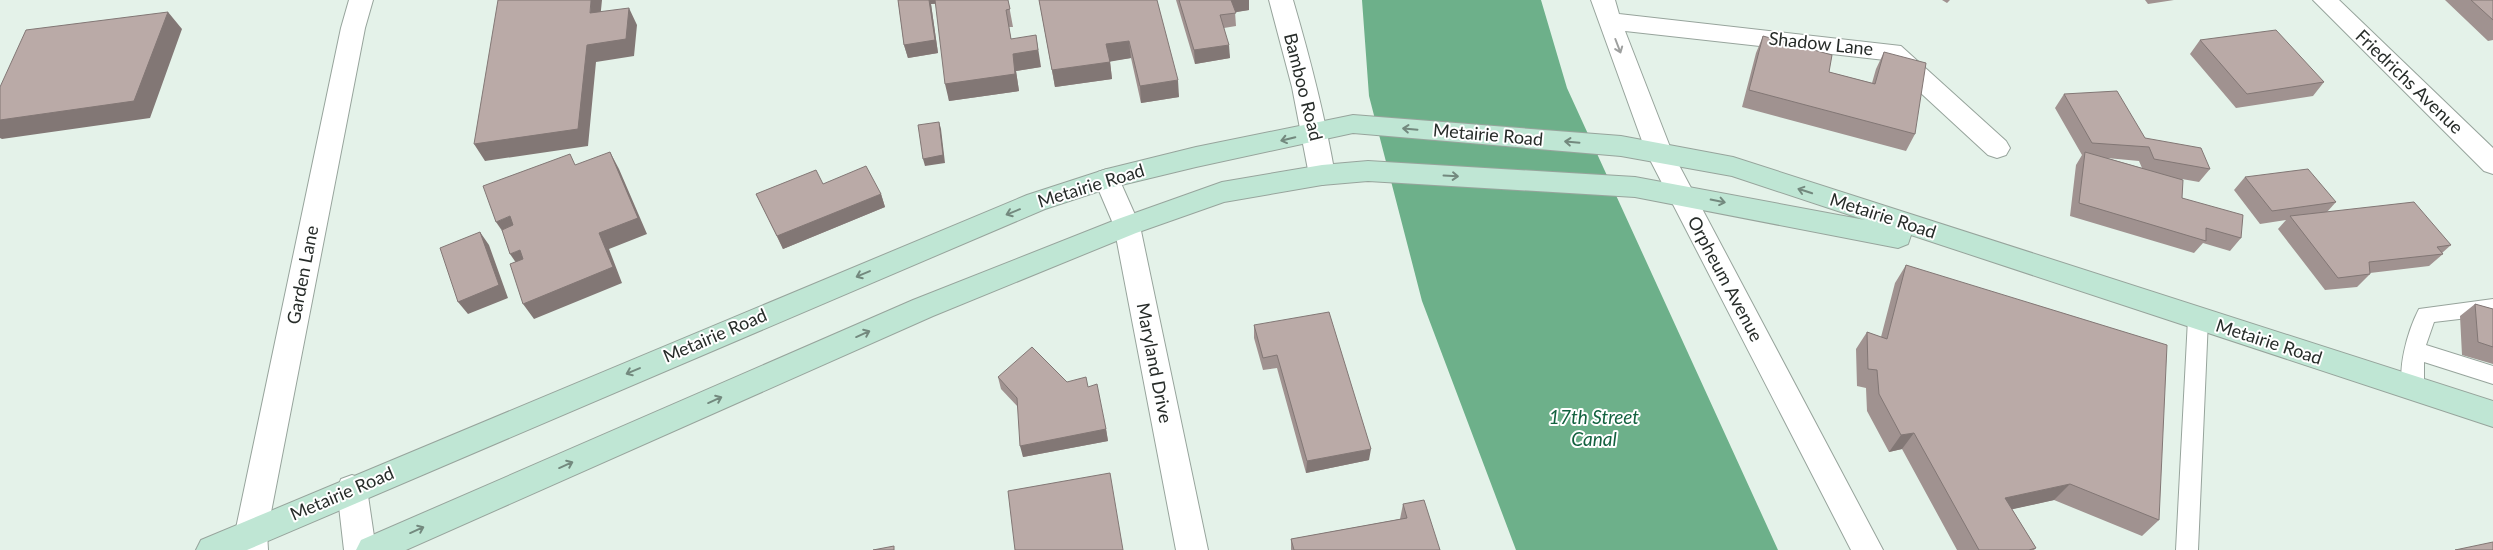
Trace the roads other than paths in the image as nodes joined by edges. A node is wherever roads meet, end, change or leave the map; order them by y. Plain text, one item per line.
1 (361, 0) edge
2 (1281, 0) edge
3 (2325, 0) edge
4 (1606, 10) edge
5 (1316, 132) junction
6 (1997, 148) dead end
7 (1659, 152) junction
8 (2493, 164) edge
9 (1322, 175) junction
10 (1106, 180) junction
11 (1681, 194) junction
12 (1127, 226) junction
13 (2017, 261) junction
14 (2493, 307) edge
15 (2426, 315) junction
16 (2198, 319) junction
17 (2461, 326) dead end
18 (2414, 350) junction
19 (2493, 375) edge
20 (2413, 389) junction
21 (2493, 414) edge
22 (352, 490) junction
23 (251, 542) edge
24 (212, 550) edge
25 (360, 550) edge
26 (372, 550) edge
27 (1192, 550) edge
28 (1867, 550) edge
29 (2187, 550) edge

1 - 23 street, Garden Lane
2 - 5 street, Bamboo Road
3 - 8 street, Friedrichs Avenue
4 - 6 street, Shadow Lane
4 -> 7 street, Orpheum Avenue
7 -> 5 main road, Metairie Road
5 - 9 street, Bamboo Road
5 -> 10 main road, Metairie Road
7 - 11 street, Orpheum Avenue
13 -> 7 main road, Metairie Road
9 -> 11 main road, Metairie Road
9 - 12 main road, Metairie Road
10 - 12 street, Maryland Drive
10 -> 22 main road, Metairie Road
11 -> 13 main road, Metairie Road
11 - 28 street, Orpheum Avenue
26 -> 12 main road, Metairie Road
12 - 27 street, Maryland Drive
13 - 16 main road, Metairie Road
14 - 15 lane
15 - 17 lane
15 - 18 lane
16 - 20 main road, Metairie Road
16 - 29 lane
18 - 19 lane
18 - 20 lane
20 - 21 main road, Metairie Road
22 - 23 main road, Metairie Road
22 - 25 street
23 - 24 main road, Metairie Road

